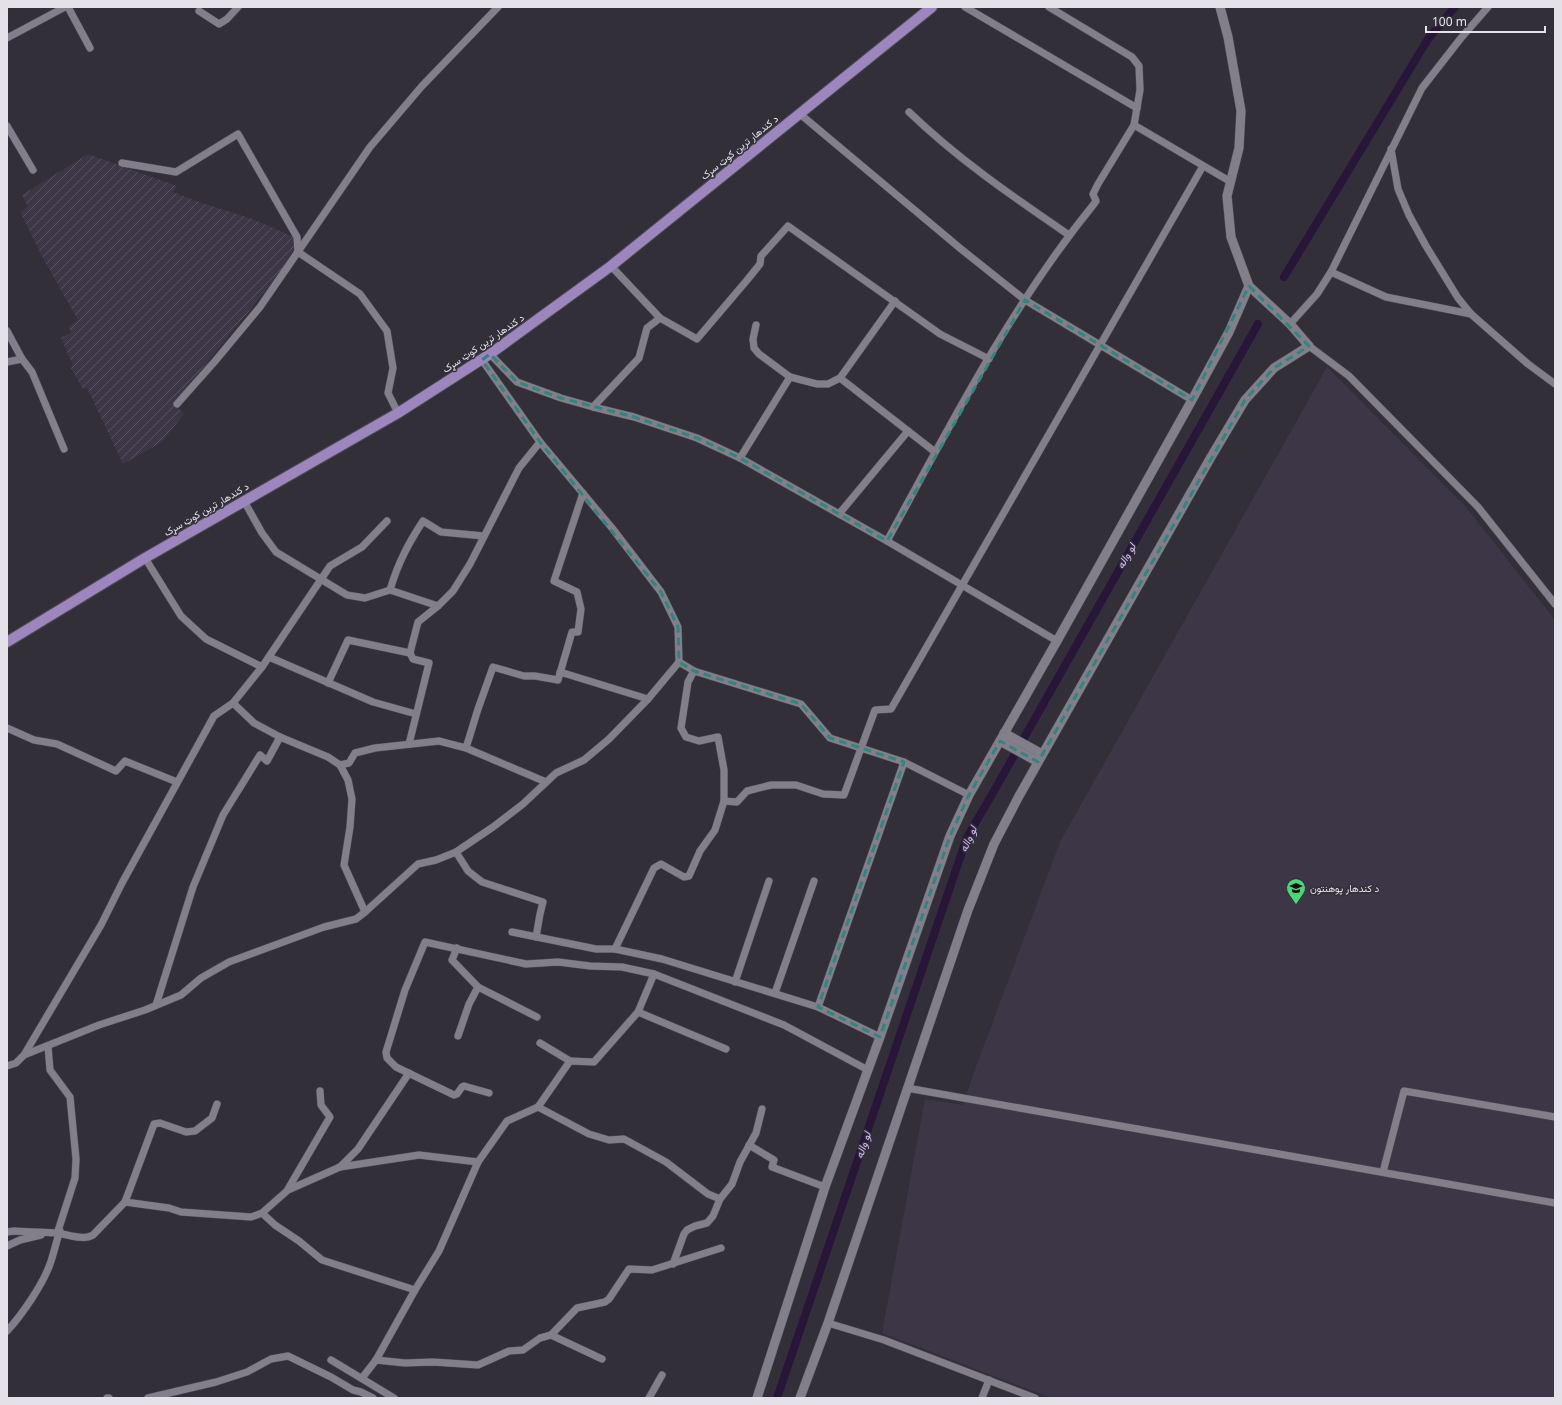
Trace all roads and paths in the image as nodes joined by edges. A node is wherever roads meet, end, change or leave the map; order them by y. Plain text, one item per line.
1 (65, 7) edge
2 (68, 7) edge
3 (238, 7) edge
4 (498, 7) edge
5 (932, 7) edge
6 (965, 7) edge
7 (1049, 7) edge
8 (1220, 7) edge
9 (1488, 7) edge
10 (199, 11) dead end
11 (7, 38) edge
12 (90, 48) dead end
13 (1137, 108) junction
14 (908, 112) dead end
15 (800, 114) junction
16 (1134, 125) junction
17 (7, 126) edge
18 (1391, 149) junction
19 (122, 162) dead end
20 (1203, 166) junction
21 (33, 170) dead end
22 (1230, 182) junction
23 (1069, 235) junction
24 (298, 252) junction
25 (611, 266) junction
26 (1331, 272) junction
27 (1249, 286) junction
28 (1025, 300) junction
29 (895, 301) junction
30 (1471, 314) junction
31 (660, 318) junction
32 (1290, 324) junction
33 (756, 325) dead end
34 (7, 331) edge
35 (1099, 345) junction
36 (1309, 346) junction
37 (486, 357) junction
38 (22, 359) junction
39 (989, 360) junction
40 (7, 362) edge
41 (790, 377) junction
42 (840, 378) junction
43 (1555, 384) edge
44 (1192, 400) junction
45 (177, 404) dead end
46 (593, 407) junction
47 (398, 413) junction
48 (908, 431) junction
49 (540, 442) junction
50 (64, 449) dead end
51 (935, 452) junction
52 (740, 458) junction
53 (582, 493) junction
54 (244, 501) junction
55 (840, 514) junction
56 (386, 522) dead end
57 (484, 536) junction
58 (886, 541) junction
59 (145, 558) junction
60 (321, 580) junction
61 (961, 585) junction
62 (390, 590) junction
63 (1555, 604) edge
64 (438, 606) junction
65 (1057, 641) junction
66 (7, 642) edge
67 (410, 653) junction
68 (269, 657) junction
69 (679, 662) junction
70 (262, 667) junction
71 (694, 671) junction
72 (560, 672) junction
73 (328, 683) junction
74 (648, 699) junction
75 (233, 703) junction
76 (416, 714) junction
77 (7, 728) edge
78 (280, 737) junction
79 (1002, 737) junction
80 (409, 744) junction
81 (466, 748) junction
82 (862, 748) junction
83 (1040, 758) junction
84 (904, 762) junction
85 (344, 764) junction
86 (177, 782) junction
87 (546, 782) junction
88 (969, 795) junction
89 (724, 802) junction
90 (456, 852) junction
91 (769, 881) dead end
92 (814, 881) dead end
93 (365, 912) junction
94 (512, 932) dead end
95 (536, 937) junction
96 (457, 948) junction
97 (615, 949) junction
98 (654, 974) junction
99 (735, 982) junction
100 (478, 987) junction
101 (775, 993) junction
102 (156, 1005) junction
103 (818, 1007) junction
104 (638, 1012) junction
105 (537, 1017) dead end
106 (458, 1036) dead end
107 (880, 1037) junction
108 (540, 1043) dead end
109 (48, 1046) junction
110 (726, 1049) dead end
111 (24, 1055) junction
112 (570, 1061) junction
113 (7, 1066) edge
114 (868, 1070) junction
115 (409, 1073) junction
116 (907, 1088) junction
117 (320, 1092) dead end
118 (488, 1093) dead end
119 (217, 1104) dead end
120 (538, 1107) junction
121 (762, 1109) dead end
122 (1555, 1118) edge
123 (749, 1145) junction
124 (478, 1162) junction
125 (340, 1167) junction
126 (1383, 1172) junction
127 (825, 1187) junction
128 (288, 1190) junction
129 (720, 1199) junction
130 (125, 1202) junction
131 (1555, 1203) edge
132 (262, 1213) junction
133 (7, 1232) edge
134 (57, 1234) junction
135 (7, 1246) edge
136 (721, 1248) dead end
137 (673, 1264) junction
138 (415, 1290) junction
139 (828, 1324) junction
140 (7, 1331) edge
141 (551, 1335) junction
142 (602, 1359) dead end
143 (331, 1360) dead end
144 (376, 1360) junction
145 (662, 1375) dead end
146 (362, 1378) junction
147 (989, 1380) junction
148 (353, 1390) junction
149 (148, 1398) edge
150 (351, 1398) edge
151 (373, 1398) edge
152 (394, 1398) edge
153 (649, 1398) edge
154 (757, 1398) edge
155 (800, 1398) edge
156 (982, 1398) edge
157 (1035, 1398) edge

1 - 11 street
2 - 12 street
3 - 10 street
4 - 24 street
5 - 15 main road, د کندهار ترين کوټ سړک
6 - 13 street
7 - 13 street
8 - 22 street
9 - 18 street
13 - 16 street
14 - 23 street
15 - 25 main road, د کندهار ترين کوټ سړک
15 - 28 street
16 - 20 street
16 - 23 street
17 - 21 street
18 - 26 street
18 - 30 street
19 - 24 street
20 - 22 street
20 - 35 street
22 - 27 street
23 - 28 street
24 - 45 street
24 - 47 street
25 - 31 street
25 - 37 main road, د کندهار ترين کوټ سړک
26 - 30 street
26 - 32 street
27 - 32 street
27 - 44 street
28 - 35 street
28 - 39 street
29 - 31 street
29 - 39 street
29 - 42 street
30 - 43 street
31 - 46 street
32 - 36 street
33 - 41 street
34 - 38 street
35 - 44 street
35 - 61 street
36 - 63 street
36 - 83 street
37 - 46 street
37 - 47 main road, د کندهار ترين کوټ سړک
37 - 49 street
38 - 40 street
38 - 50 street
39 - 51 street
41 - 42 street
41 - 52 street
42 - 48 street
44 - 65 street
46 - 52 street
47 - 54 main road, د کندهار ترين کوټ سړک
48 - 51 street
48 - 55 street
49 - 53 street
49 - 57 street
51 - 58 street
52 - 55 street
53 - 69 street
53 - 72 street
54 - 59 main road, د کندهار ترين کوټ سړک
54 - 60 street
55 - 58 street
56 - 60 street
57 - 62 street
57 - 64 street
58 - 61 street
59 - 66 main road, د کندهار ترين کوټ سړک
59 - 70 street
60 - 62 street
60 - 68 street
61 - 65 street
61 - 82 street
62 - 64 street
64 - 67 street
65 - 79 street
67 - 73 street
67 - 76 street
68 - 70 street
68 - 73 street
69 - 71 street
69 - 74 street
70 - 75 street
71 - 82 street
71 - 89 street
72 - 74 street
72 - 81 street
73 - 76 street
74 - 87 street
75 - 78 street
75 - 86 street
76 - 80 street
77 - 86 street
78 - 85 street
78 - 102 street
79 - 83 street
79 - 88 street
80 - 81 street
80 - 85 street
81 - 87 street
82 - 84 street
82 - 89 street
83 - 116 street
84 - 88 street
84 - 103 street
85 - 93 street
86 - 111 street
87 - 90 street
88 - 107 street
89 - 97 street
90 - 93 street
90 - 95 street
91 - 99 street
92 - 101 street
93 - 102 street
94 - 95 street
95 - 97 street
96 - 98 street
96 - 100 street
96 - 115 street
97 - 99 street
98 - 104 street
98 - 114 street
99 - 101 street
100 - 105 street
100 - 106 street
101 - 103 street
102 - 109 street
103 - 107 street
104 - 110 street
104 - 112 street
107 - 114 street
108 - 112 street
109 - 111 street
109 - 134 street
111 - 113 street
112 - 120 street
114 - 127 street
115 - 118 street
115 - 125 street
116 - 126 street
116 - 139 street
117 - 128 street
119 - 130 street
120 - 124 street
120 - 129 street
121 - 123 street
122 - 126 street
123 - 127 street
123 - 129 street
124 - 125 street
124 - 138 street
125 - 128 street
126 - 131 street
127 - 154 street
128 - 132 street
129 - 137 street
130 - 132 street
130 - 134 street
132 - 138 street
133 - 134 street
135 - 140 street
136 - 137 street
137 - 141 street
138 - 144 street
139 - 147 street
139 - 155 street
141 - 142 street
141 - 144 street
143 - 146 street
144 - 146 street
145 - 153 street
146 - 152 street
147 - 156 street
147 - 157 street
148 - 149 street
148 - 150 street
148 - 151 street

